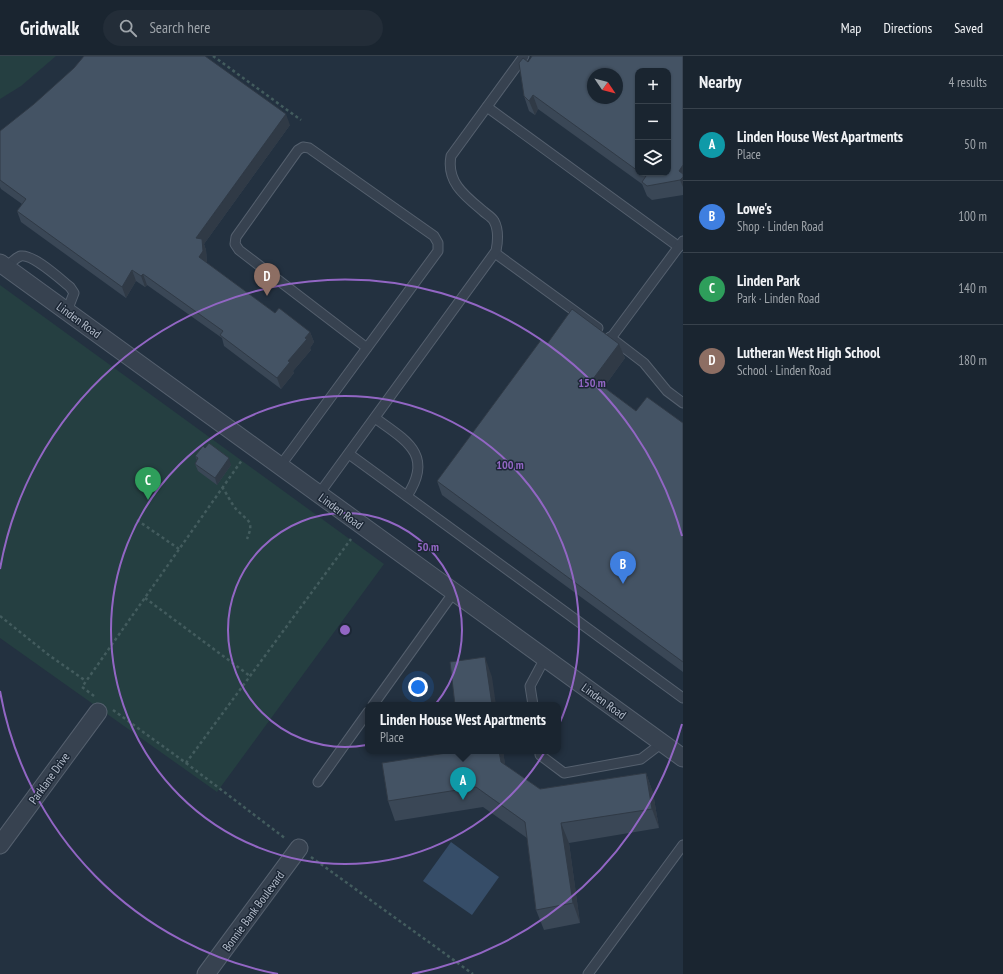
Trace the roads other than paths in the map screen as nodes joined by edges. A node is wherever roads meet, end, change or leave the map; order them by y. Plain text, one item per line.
1 (524, 56) edge
2 (487, 107) junction
3 (681, 244) edge
4 (495, 253) junction
5 (3, 265) edge
6 (67, 311) junction
7 (611, 338) junction
8 (367, 348) junction
9 (683, 403) edge
10 (375, 418) junction
11 (349, 454) junction
12 (280, 466) junction
13 (319, 494) junction
14 (407, 496) junction
15 (454, 592) junction
16 (545, 658) junction
17 (683, 698) edge
18 (375, 702) edge
19 (533, 702) edge
20 (102, 706) road end
21 (365, 716) edge
22 (662, 744) junction
23 (540, 754) edge
24 (683, 758) edge
25 (318, 782) dead end
26 (0, 845) edge
27 (683, 845) edge
28 (299, 848) road end
29 (206, 974) edge
30 (588, 974) edge

1 - 2 lane
2 - 3 lane
2 - 4 lane
3 - 7 lane
4 - 7 lane
4 - 10 lane
5 - 6 street, Linden Road
5 - 6 lane
6 - 12 street, Linden Road
7 - 9 lane
8 - 8 lane
8 - 12 lane
10 - 11 lane
10 - 14 lane
11 - 13 lane
11 - 14 lane
12 - 13 street, Linden Road
13 - 15 street, Linden Road
14 - 17 lane
15 - 16 street, Linden Road
15 - 18 lane
16 - 19 lane
16 - 22 street, Linden Road
20 - 26 street, Parklane Drive
21 - 25 lane
22 - 23 lane
22 - 24 street, Linden Road
27 - 30 lane
28 - 29 street, Bonnie Bank Boulevard

